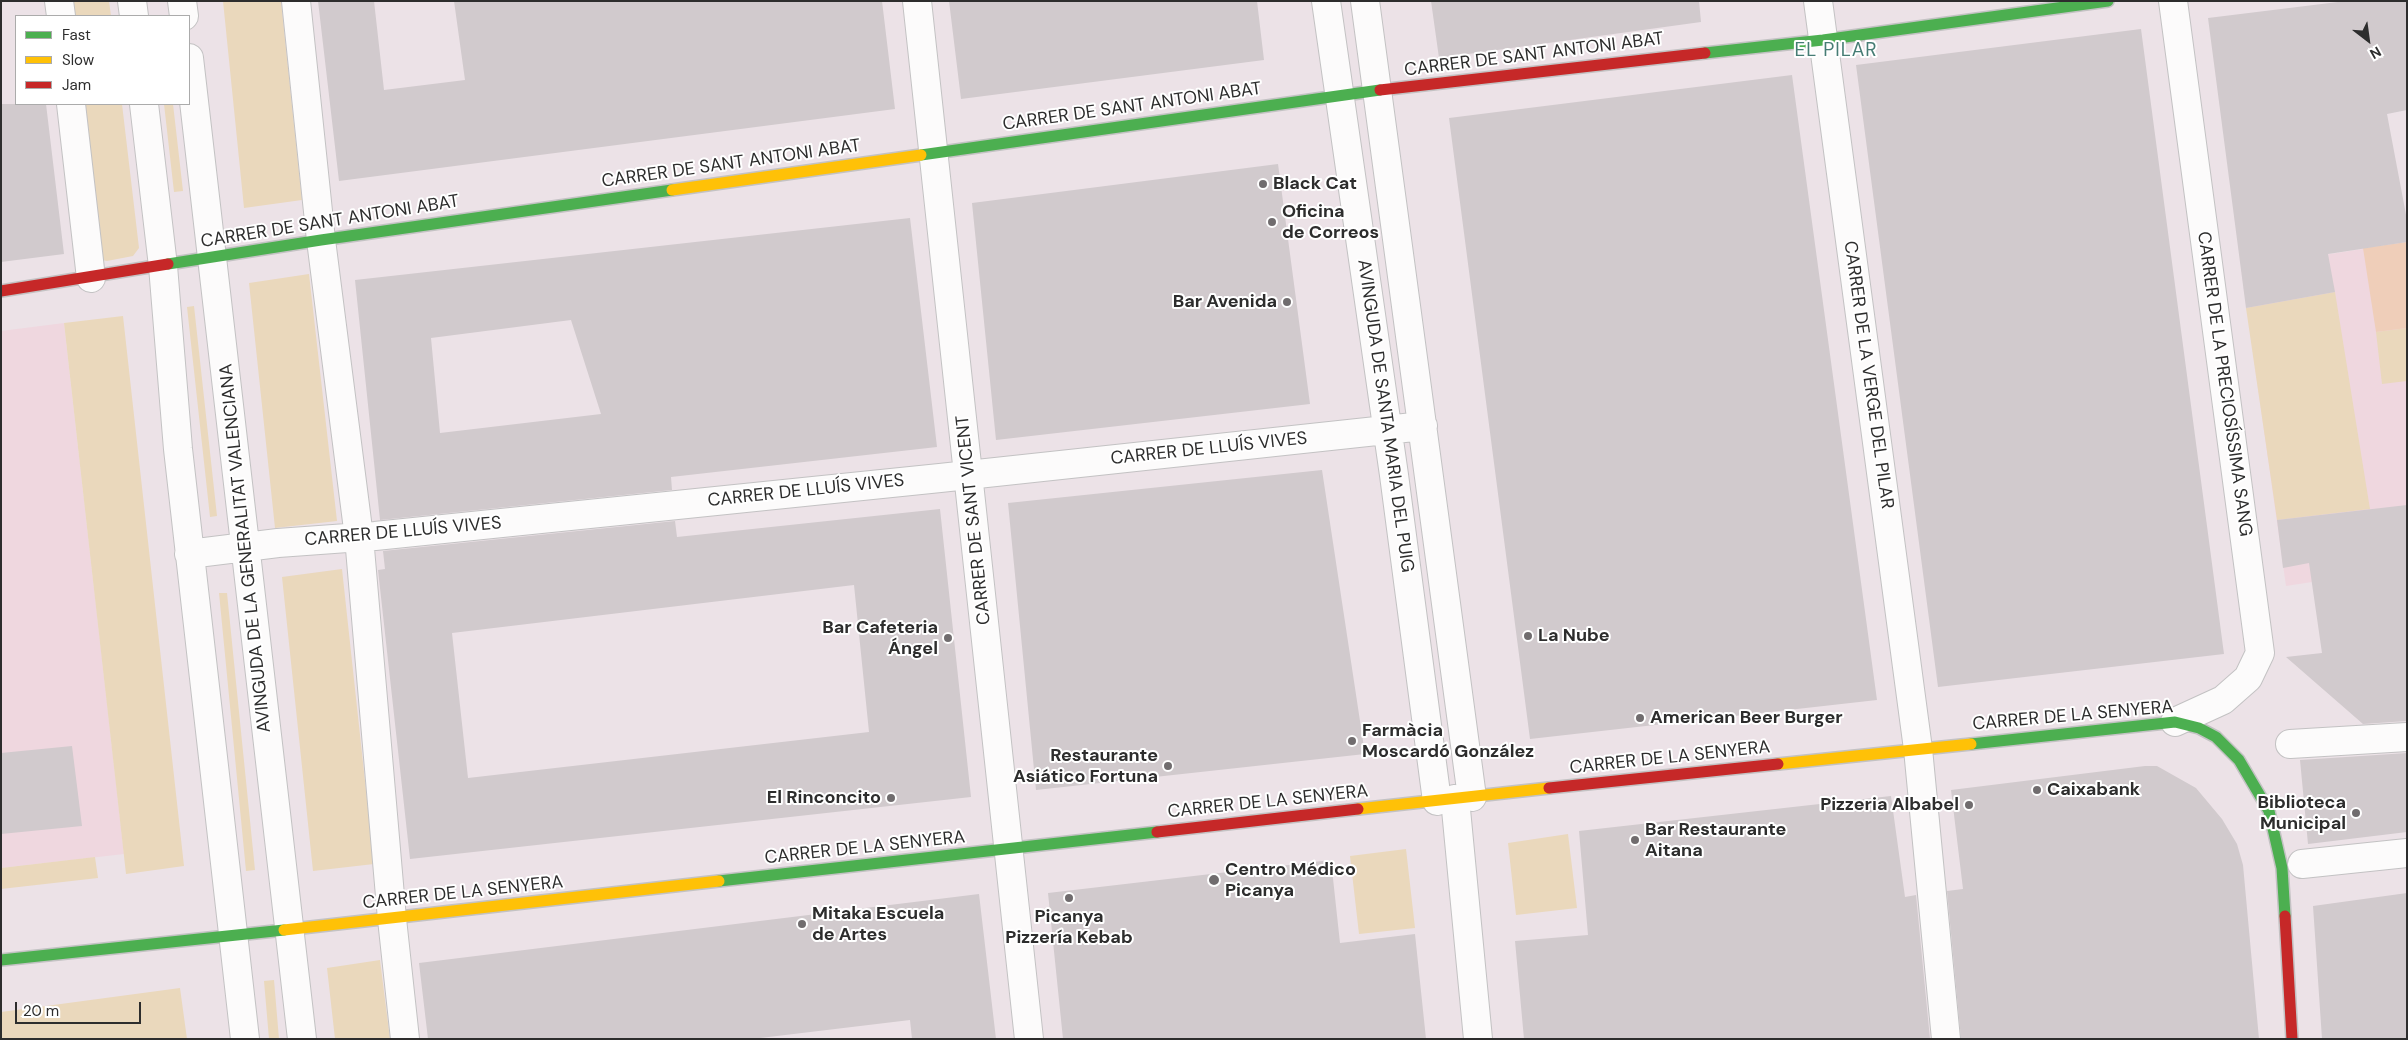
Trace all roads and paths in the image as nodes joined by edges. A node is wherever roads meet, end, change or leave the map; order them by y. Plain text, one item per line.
1 (59, 1) edge
2 (132, 1) edge
3 (182, 1) edge
4 (296, 1) edge
5 (917, 1) edge
6 (1326, 1) edge
7 (1365, 1) edge
8 (1818, 1) edge
9 (2108, 1) edge
10 (2173, 1) edge
11 (61, 15) edge
12 (134, 15) edge
13 (184, 15) edge
14 (1823, 40) junction
15 (190, 66) edge
16 (1378, 91) junction
17 (1340, 95) junction
18 (71, 105) edge
19 (144, 105) edge
20 (934, 154) junction
21 (321, 240) junction
22 (213, 257) junction
23 (163, 266) junction
24 (91, 278) junction
25 (1, 291) edge
26 (1422, 426) junction
27 (1387, 429) junction
28 (968, 475) junction
29 (359, 537) junction
30 (246, 547) junction
31 (189, 554) junction
32 (2175, 722) junction
33 (2407, 737) edge
34 (2290, 744) dead end
35 (1918, 748) junction
36 (1455, 799) junction
37 (1010, 850) junction
38 (2407, 853) edge
39 (2302, 864) dead end
40 (392, 918) junction
41 (289, 929) junction
42 (234, 936) junction
43 (1, 960) edge
44 (244, 1039) edge
45 (302, 1039) edge
46 (405, 1039) edge
47 (1030, 1039) edge
48 (1478, 1039) edge
49 (1946, 1039) edge
50 (2292, 1039) edge

1 - 11 street
2 - 12 street
3 - 13 street
4 - 21 street
5 - 20 street, CARRER DE SANT VICENT
6 - 17 street, AVINGUDA DE SANTA MARIA DEL PUIG
7 - 16 street, AVINGUDA DE SANTA MARIA DEL PUIG
8 - 14 street, CARRER DE LA VERGE DEL PILAR
9 - 14 street, CARRER DE SANT ANTONI ABAT
10 - 32 street, CARRER DE LA PRECIOSÍSSIMA SANG
14 - 16 street, CARRER DE SANT ANTONI ABAT
14 - 35 street, CARRER DE LA VERGE DEL PILAR
15 - 22 street, AVINGUDA DE LA GENERALITAT VALENCIANA
16 - 17 street, CARRER DE SANT ANTONI ABAT
16 - 26 street, AVINGUDA DE SANTA MARIA DEL PUIG
17 - 20 street, CARRER DE SANT ANTONI ABAT
17 - 27 street, AVINGUDA DE SANTA MARIA DEL PUIG
18 - 24 street
19 - 23 street
20 - 21 street, CARRER DE SANT ANTONI ABAT
20 - 28 street, CARRER DE SANT VICENT
21 - 22 street, CARRER DE SANT ANTONI ABAT
21 - 29 street
22 - 23 street, CARRER DE SANT ANTONI ABAT
22 - 30 street, AVINGUDA DE LA GENERALITAT VALENCIANA
23 - 24 street, CARRER DE SANT ANTONI ABAT
23 - 31 street
24 - 25 street, CARRER DE SANT ANTONI ABAT
26 - 27 street, CARRER DE LLUÍS VIVES
26 - 36 street, AVINGUDA DE SANTA MARIA DEL PUIG
27 - 28 street, CARRER DE LLUÍS VIVES
27 - 36 street, AVINGUDA DE SANTA MARIA DEL PUIG
28 - 29 street, CARRER DE LLUÍS VIVES
28 - 37 street, CARRER DE SANT VICENT
29 - 30 street, CARRER DE LLUÍS VIVES
29 - 40 street
30 - 31 street, CARRER DE LLUÍS VIVES
30 - 41 street, AVINGUDA DE LA GENERALITAT VALENCIANA
31 - 42 street
32 - 35 street, CARRER DE LA SENYERA
32 - 50 street, CARRER DE LA SENYERA
33 - 34 street
35 - 36 street, CARRER DE LA SENYERA
35 - 49 street, CARRER DE LA VERGE DEL PILAR
36 - 37 street, CARRER DE LA SENYERA
36 - 48 street
37 - 40 street, CARRER DE LA SENYERA
37 - 47 street, CARRER DE SANT VICENT
38 - 39 street
40 - 41 street, CARRER DE LA SENYERA
40 - 46 street
41 - 42 street, CARRER DE LA SENYERA
41 - 45 street, AVINGUDA DE LA GENERALITAT VALENCIANA
42 - 43 street, CARRER DE LA SENYERA
42 - 44 street

